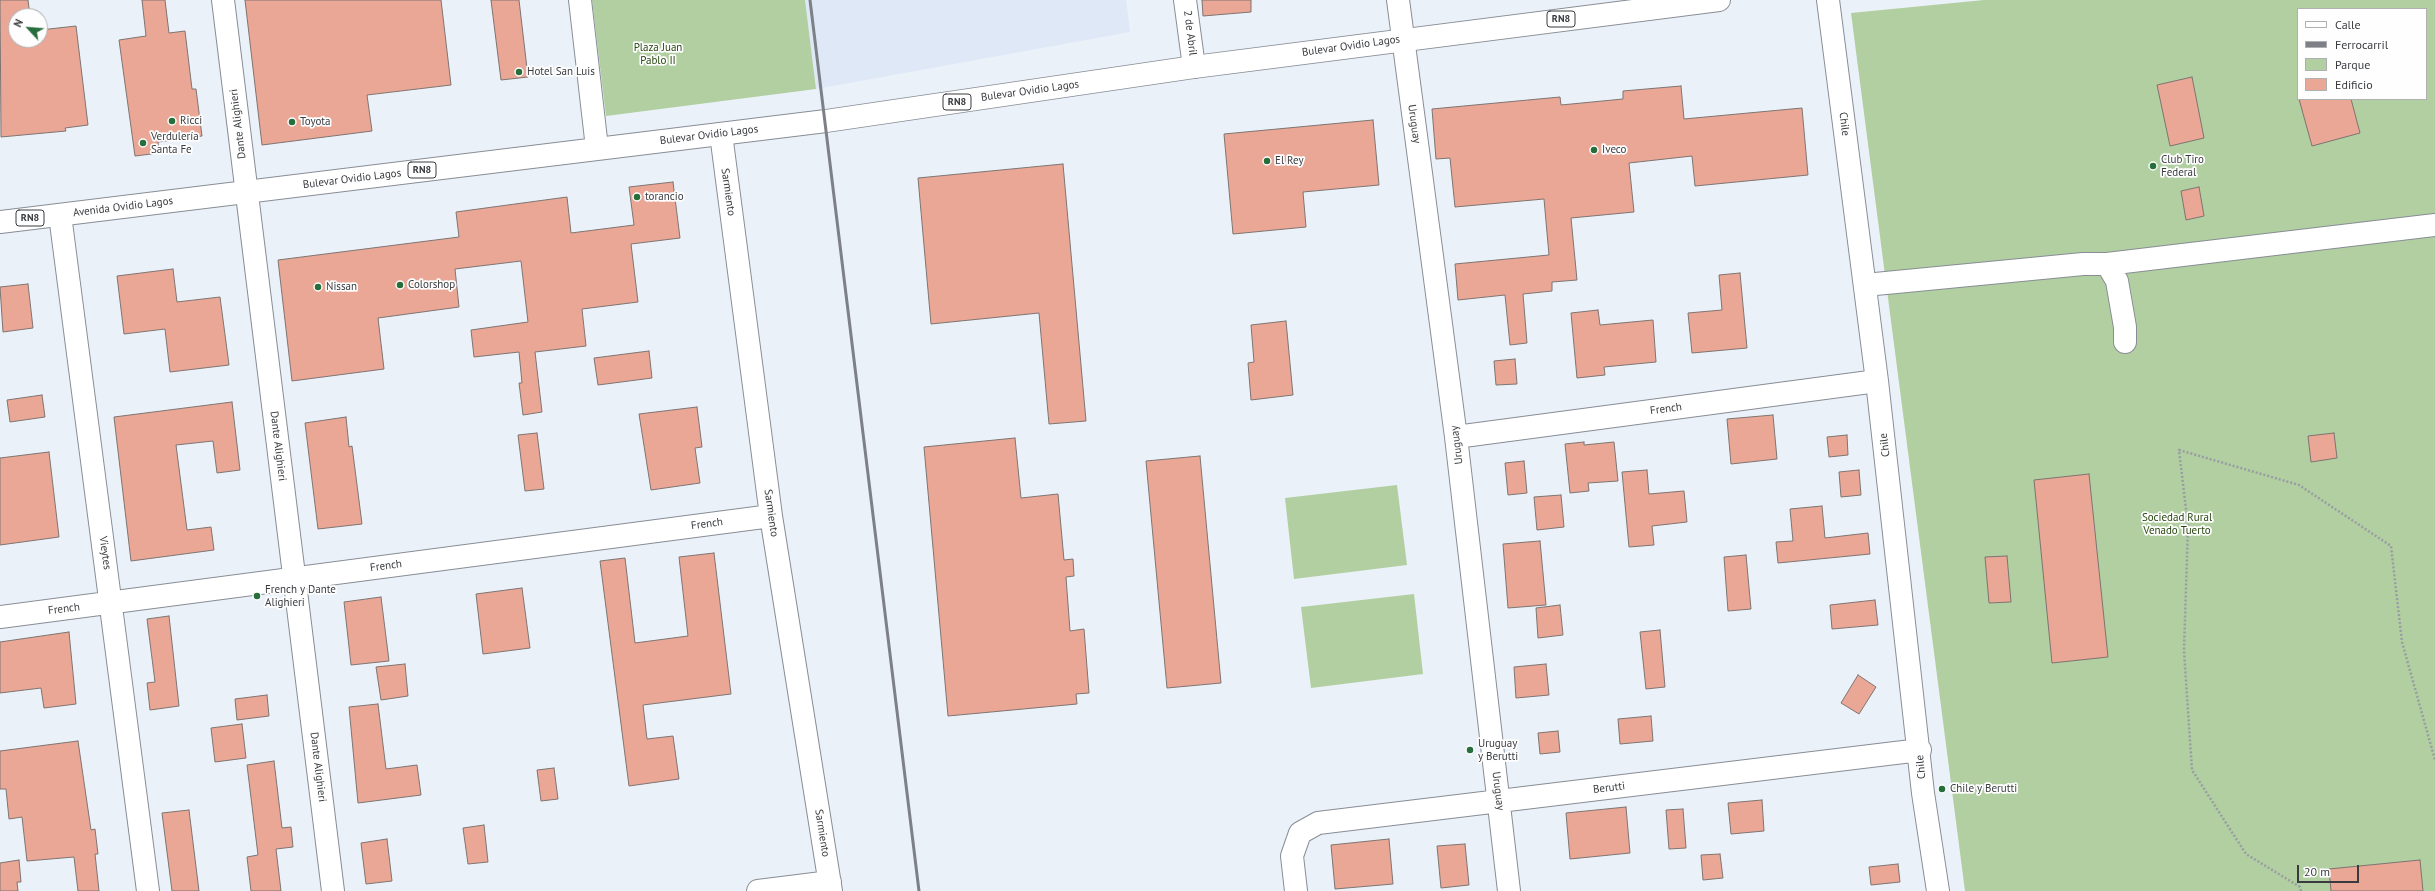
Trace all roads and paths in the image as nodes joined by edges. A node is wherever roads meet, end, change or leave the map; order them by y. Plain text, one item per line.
1 (222, 0) edge
2 (580, 0) edge
3 (1185, 0) edge
4 (1398, 0) edge
5 (1719, 0) edge
6 (1828, 0) edge
7 (1403, 39) junction
8 (1194, 67) junction
9 (720, 134) junction
10 (598, 148) junction
11 (246, 192) junction
12 (60, 215) junction
13 (0, 222) edge
14 (2435, 225) edge
15 (2107, 264) junction
16 (1865, 285) junction
17 (2125, 342) dead end
18 (1877, 381) junction
19 (1456, 437) junction
20 (771, 516) junction
21 (294, 579) junction
22 (112, 603) junction
23 (0, 618) edge
24 (1920, 750) junction
25 (2435, 760) edge
26 (1500, 802) junction
27 (830, 887) edge
28 (148, 891) edge
29 (333, 891) edge
30 (758, 891) edge
31 (1296, 891) edge
32 (1509, 891) edge
33 (1938, 891) edge
34 (2301, 891) edge

1 - 11 main road, Dante Alighieri
2 - 10 main road
3 - 8 main road, 2 de Abril
4 - 7 main road, Uruguay
5 - 7 main road, Bulevar Ovidio Lagos / RN8
6 - 16 main road, Chile
7 - 8 main road, Bulevar Ovidio Lagos / RN8
7 - 19 main road, Uruguay
8 - 9 main road, Bulevar Ovidio Lagos / RN8
9 - 10 main road, Bulevar Ovidio Lagos / RN8
9 - 20 main road, Sarmiento
10 - 11 main road, Bulevar Ovidio Lagos / RN8
11 - 12 main road, Avenida Ovidio Lagos / RN8
11 - 21 main road, Dante Alighieri
12 - 13 main road, Avenida Ovidio Lagos / RN8
12 - 22 main road, Vieytes
14 - 15 main road
15 - 16 main road
15 - 17 main road
16 - 18 main road, Chile
18 - 19 main road, French
18 - 24 main road, Chile
19 - 26 main road, Uruguay
20 - 21 main road, French
20 - 27 main road, Sarmiento
21 - 22 main road, French
21 - 29 main road, Dante Alighieri
22 - 23 main road, French
22 - 28 main road, Vieytes
24 - 26 main road, Berutti
24 - 33 main road, Chile
25 - 34 path
26 - 31 main road, Berutti
26 - 32 main road, Uruguay
27 - 30 main road

